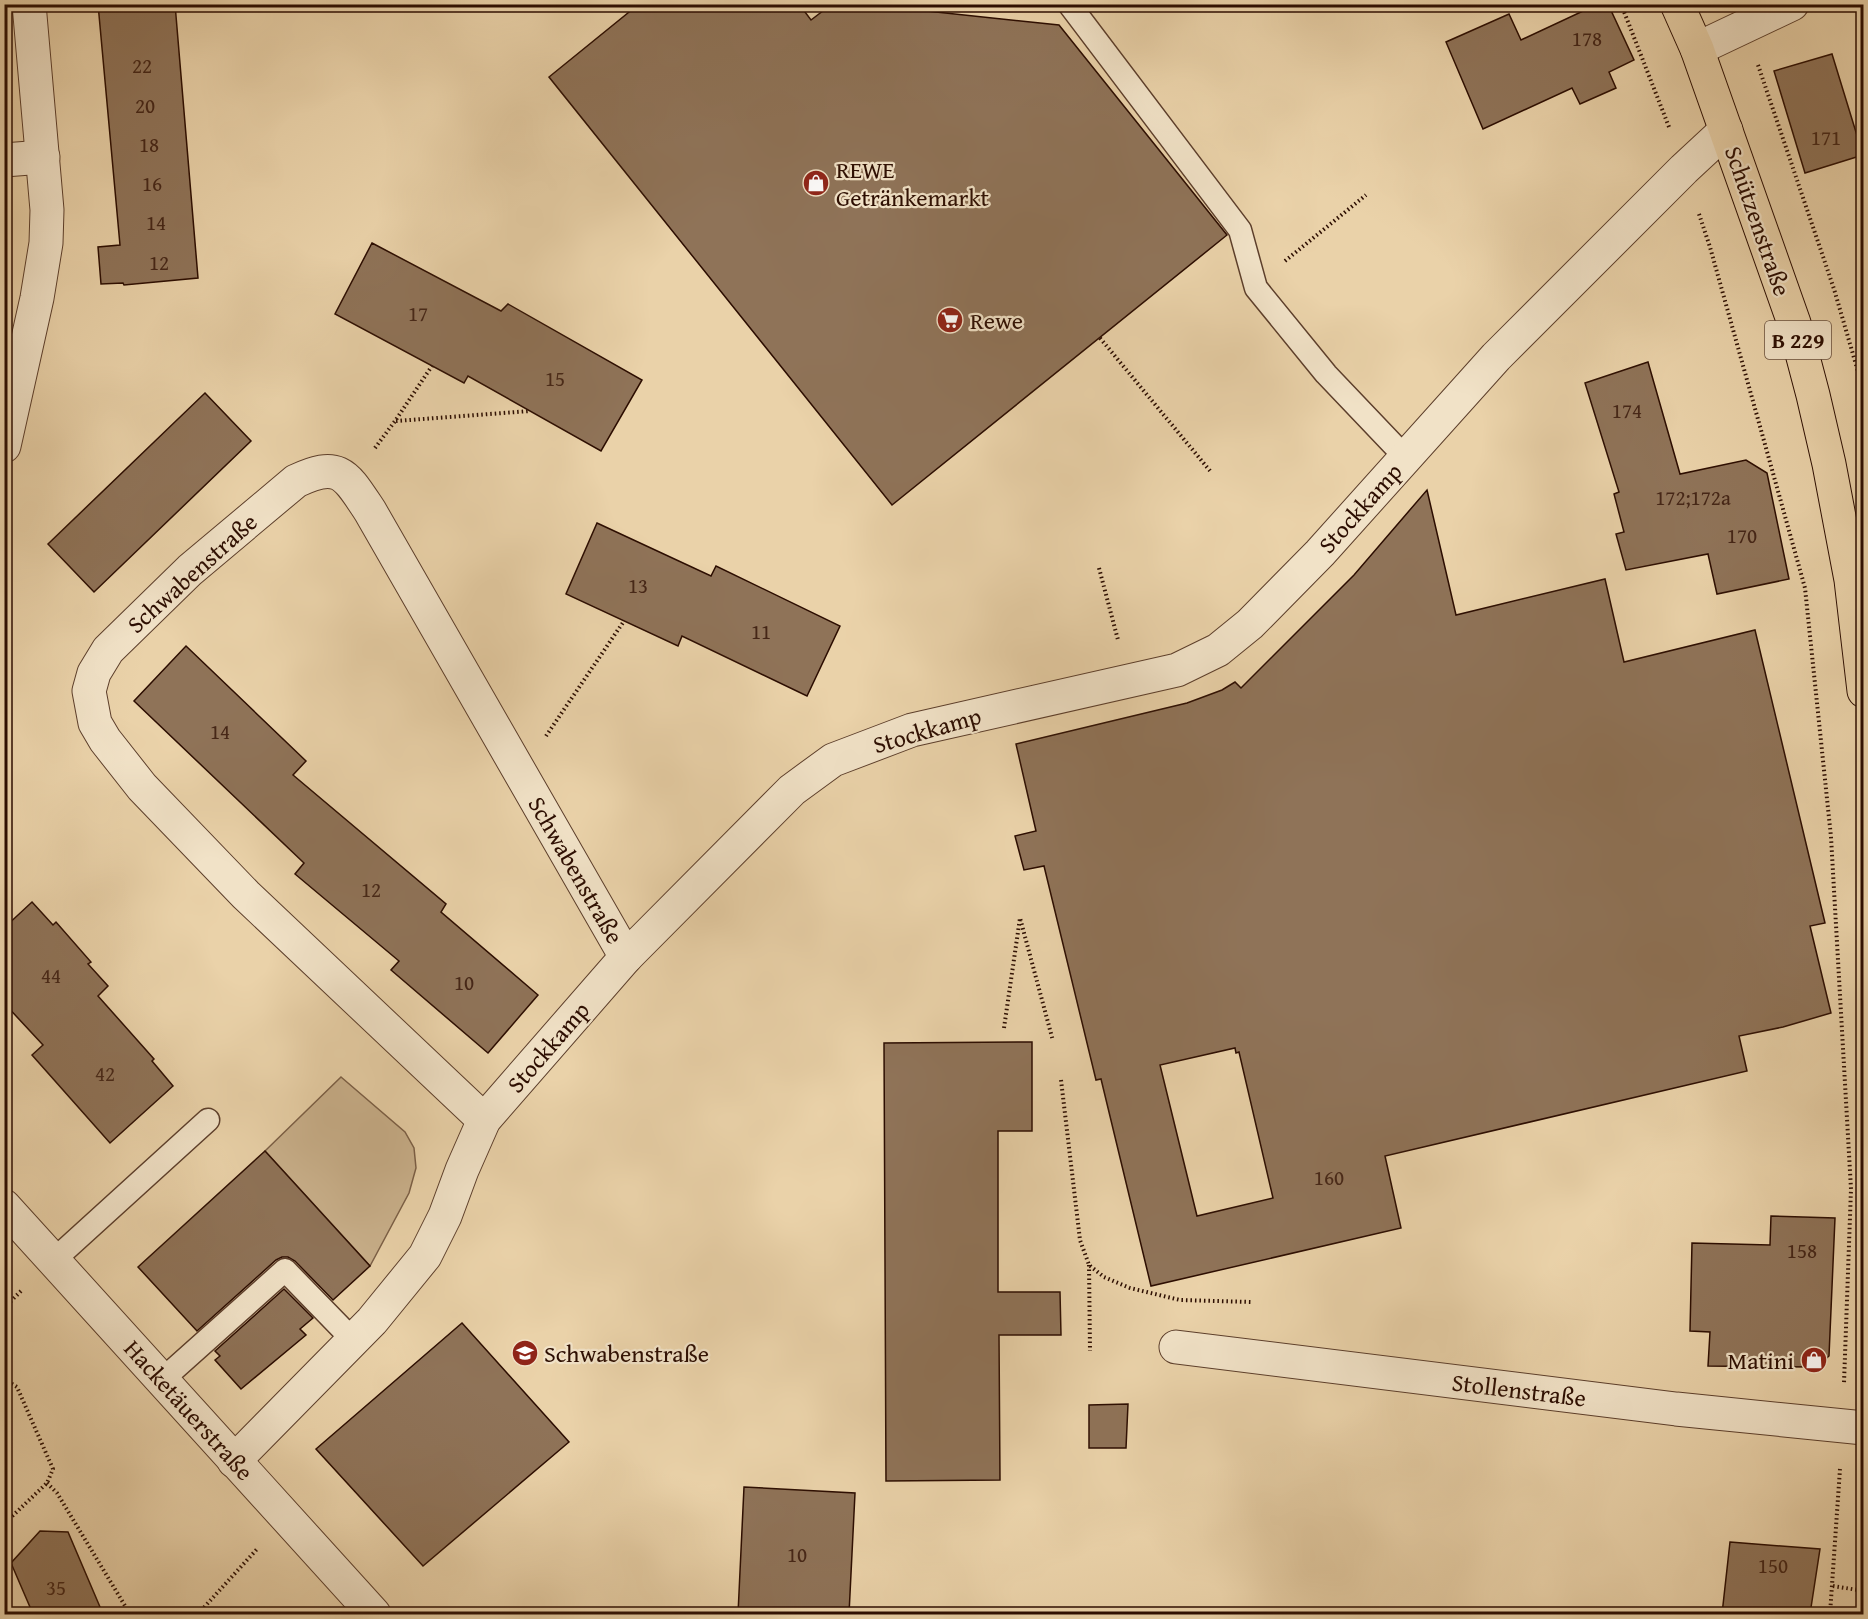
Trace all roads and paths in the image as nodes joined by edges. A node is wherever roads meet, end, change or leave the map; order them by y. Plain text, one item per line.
1 (29, 4) edge
2 (1069, 4) edge
3 (1621, 4) edge
4 (1677, 4) edge
5 (1792, 4) edge
6 (1745, 26) junction
7 (1697, 49) junction
8 (1726, 130) junction
9 (43, 157) junction
10 (4, 160) edge
11 (1684, 169) junction
12 (1366, 195) dead end
13 (1294, 253) dead end
14 (1100, 338) dead end
15 (432, 366) dead end
16 (1863, 392) edge
17 (530, 411) dead end
18 (395, 421) junction
19 (4, 446) edge
20 (1406, 458) junction
21 (1211, 472) dead end
22 (349, 482) junction
23 (1099, 568) dead end
24 (624, 621) dead end
25 (1119, 645) dead end
26 (1863, 691) edge
27 (521, 774) junction
28 (626, 957) junction
29 (1004, 1028) dead end
30 (1053, 1041) dead end
31 (1061, 1080) dead end
32 (208, 1120) dead end
33 (484, 1120) junction
34 (4, 1206) edge
35 (54, 1260) junction
36 (1089, 1265) junction
37 (16, 1296) dead end
38 (1252, 1302) dead end
39 (4, 1308) edge
40 (353, 1340) junction
41 (1176, 1347) dead end
42 (1090, 1351) dead end
43 (4, 1379) edge
44 (162, 1380) junction
45 (1853, 1427) edge
46 (234, 1461) junction
47 (47, 1483) junction
48 (4, 1524) edge
49 (252, 1555) dead end
50 (1833, 1587) junction
51 (1863, 1591) edge
52 (4, 1608) edge
53 (7, 1614) edge
54 (130, 1614) edge
55 (198, 1614) edge
56 (374, 1614) edge
57 (1830, 1614) edge

1 - 9 street
2 - 20 lane
3 - 11 path
4 - 7 main road, Schützenstraße / B 229
5 - 6 street
6 - 7 street
6 - 16 path
7 - 8 main road, Schützenstraße / B 229
8 - 11 street, Stockkamp
8 - 26 main road, Schützenstraße / B 229
9 - 10 street
9 - 19 street
11 - 20 street, Stockkamp
11 - 45 path
12 - 13 path
14 - 21 path
15 - 18 path
17 - 18 path
18 - 22 path
20 - 28 street, Stockkamp
22 - 27 street, Schwabenstraße
22 - 33 street, Schwabenstraße
23 - 25 path
24 - 27 path
27 - 28 street, Schwabenstraße
28 - 33 street, Stockkamp
29 - 30 path
31 - 36 path
32 - 35 lane
33 - 40 street, Stockkamp
34 - 35 street, Hacketäuerstraße
35 - 44 street, Hacketäuerstraße
36 - 38 path
36 - 42 path
37 - 39 path
40 - 44 lane
40 - 46 street, Stockkamp
41 - 45 street, Stollenstraße
43 - 47 path
44 - 46 street, Hacketäuerstraße
45 - 50 path
46 - 56 street, Hacketäuerstraße
47 - 48 path
47 - 54 path
49 - 55 path
50 - 51 path
50 - 57 path
52 - 53 path

